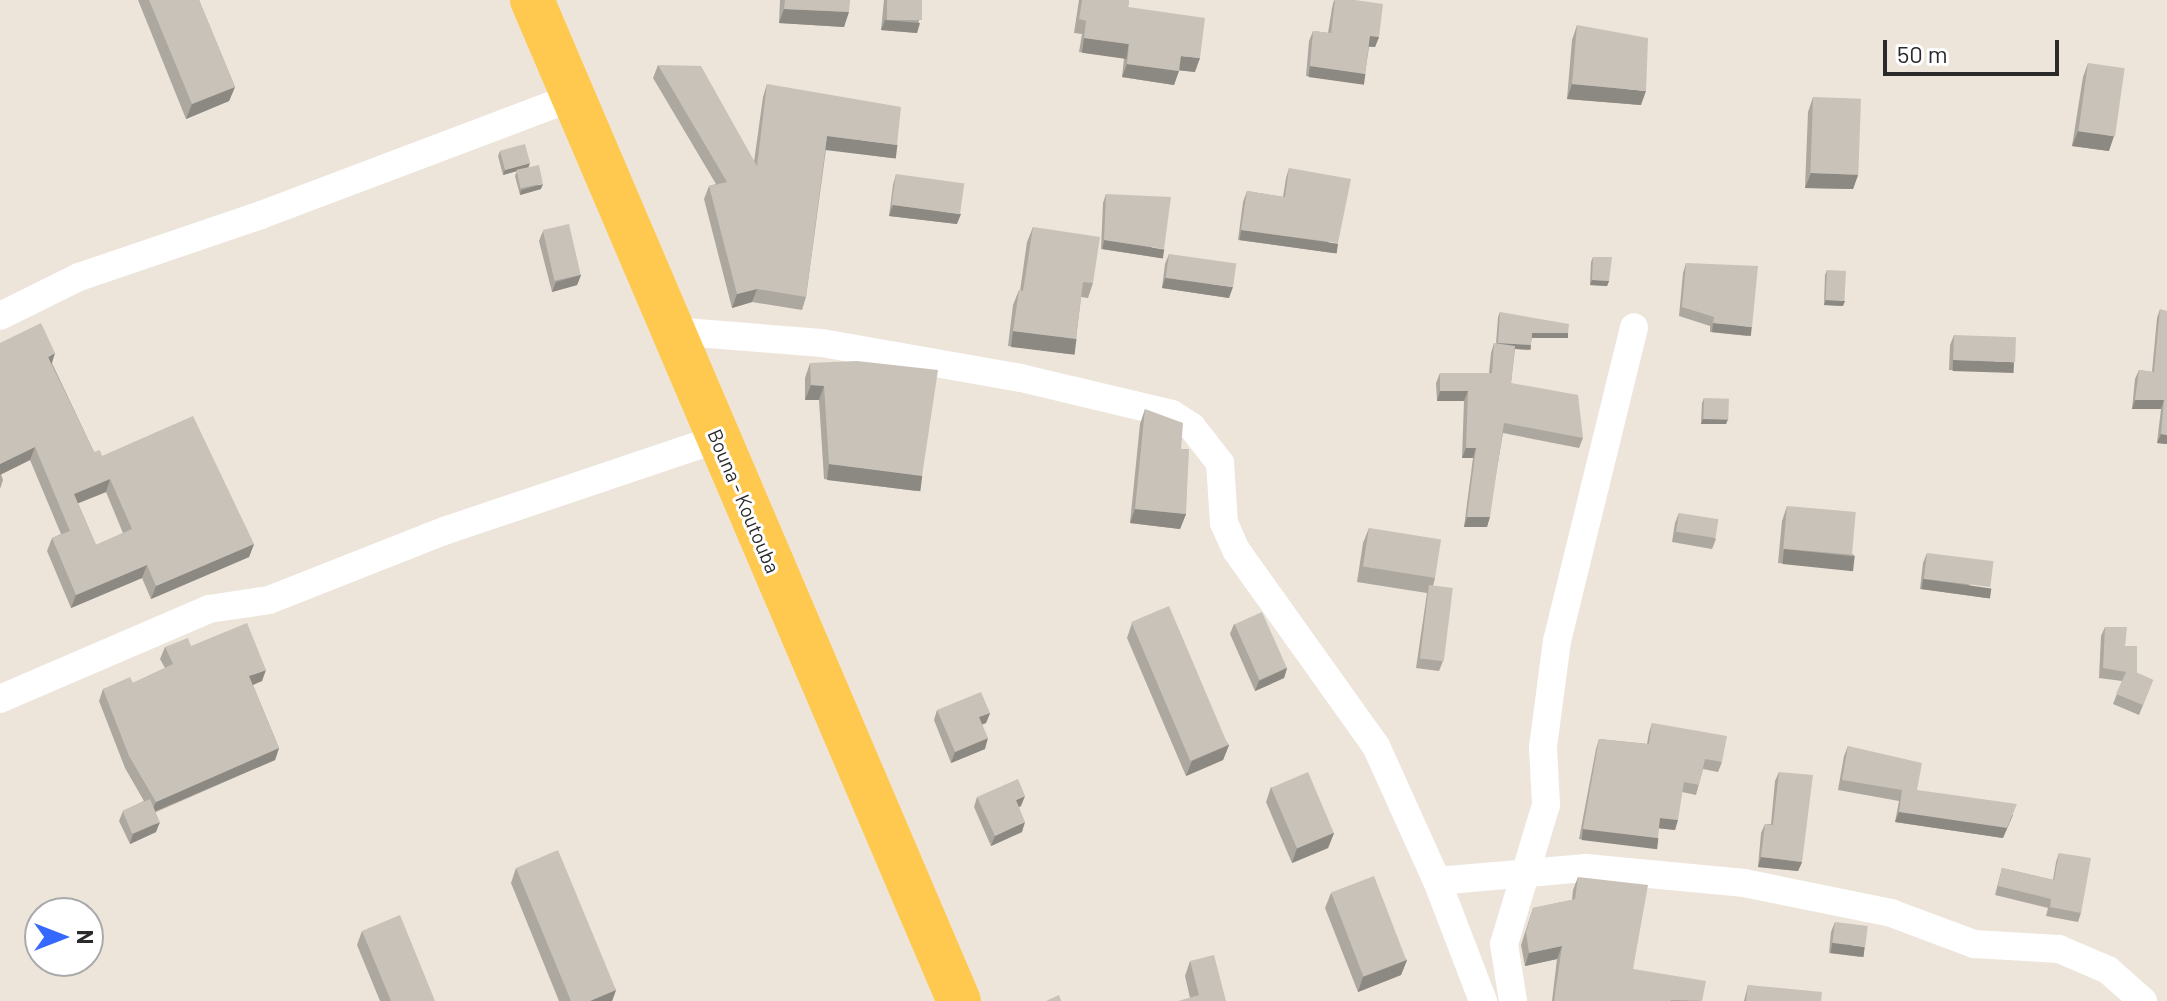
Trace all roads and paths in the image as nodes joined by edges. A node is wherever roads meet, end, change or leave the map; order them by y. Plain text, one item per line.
1 (532, 0) edge
2 (573, 97) junction
3 (0, 316) edge
4 (1634, 327) dead end
5 (672, 331) junction
6 (718, 439) junction
7 (0, 699) edge
8 (1525, 872) junction
9 (1437, 881) junction
10 (959, 1001) edge
11 (1483, 1001) edge
12 (1513, 1001) edge
13 (2143, 1001) edge

1 - 2 main road, Bouna - Koutouba
2 - 3 street
2 - 5 main road, Bouna - Koutouba
4 - 8 street
5 - 6 main road, Bouna - Koutouba
5 - 9 street
6 - 7 street
6 - 10 main road, Bouna - Koutouba
8 - 9 street
8 - 12 street
8 - 13 street
9 - 11 street

